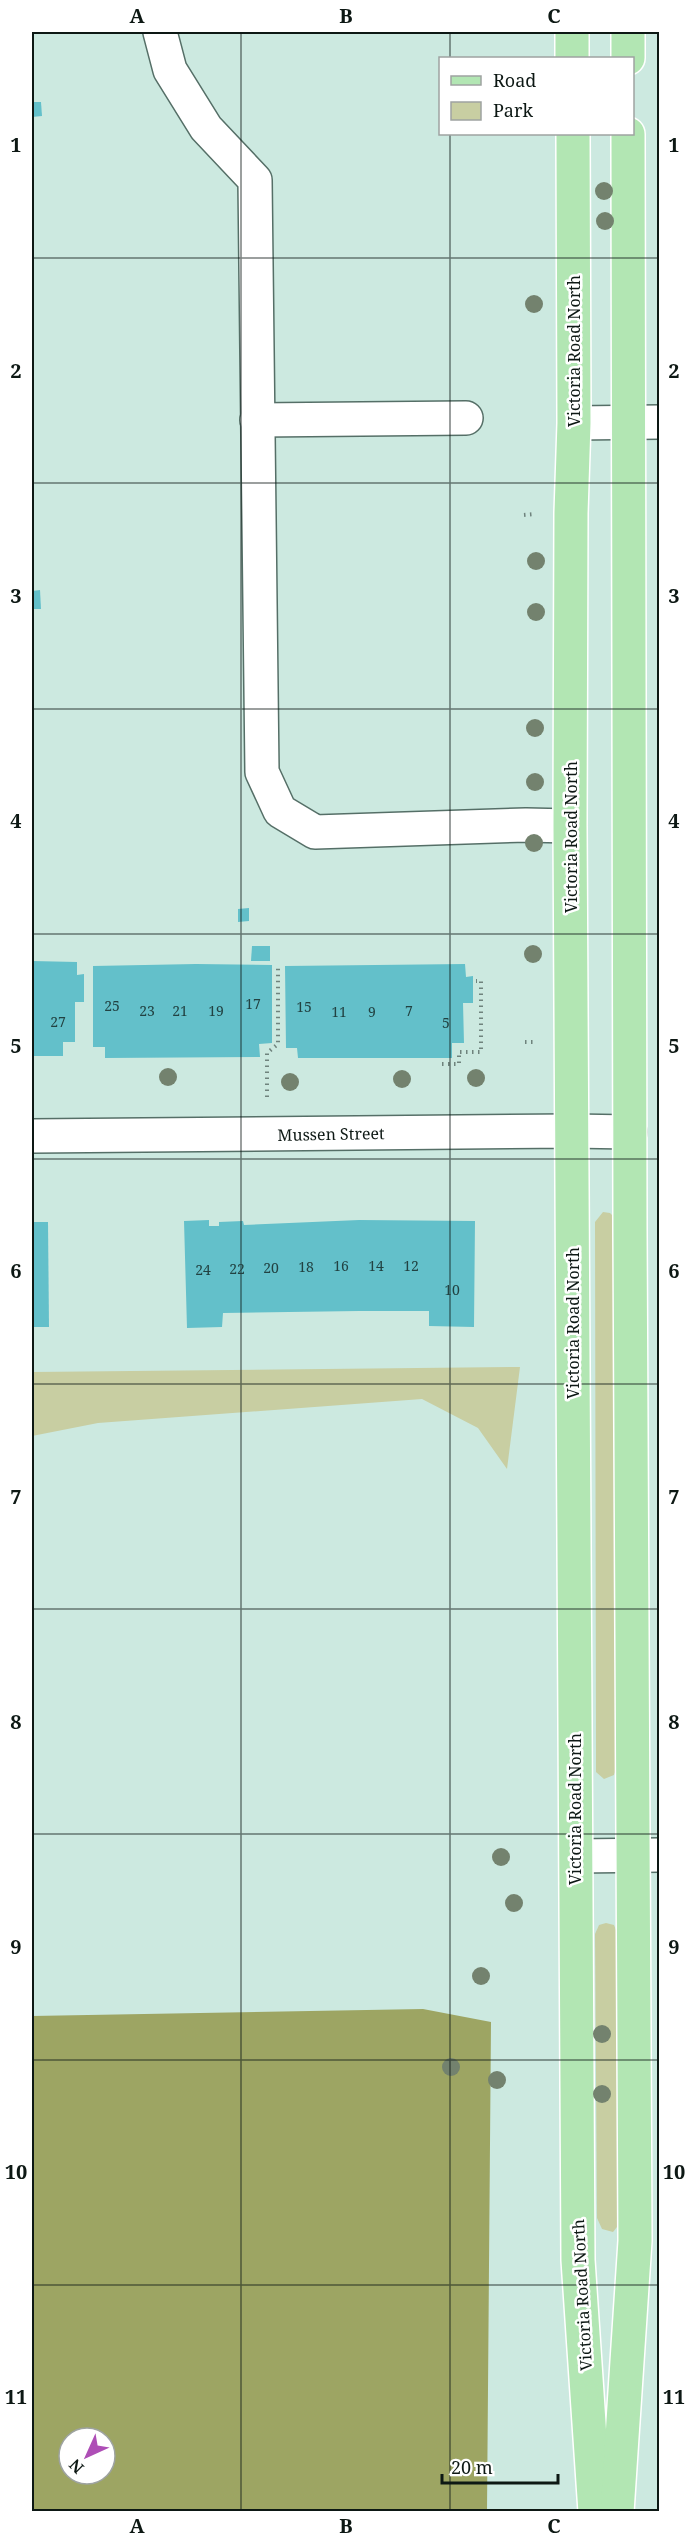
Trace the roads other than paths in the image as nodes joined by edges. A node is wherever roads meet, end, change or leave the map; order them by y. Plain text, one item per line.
1 (160, 32) edge
2 (572, 32) edge
3 (628, 32) edge
4 (572, 57) edge
5 (628, 57) edge
6 (573, 135) edge
7 (628, 135) edge
8 (466, 418) dead end
9 (257, 420) junction
10 (645, 422) edge
11 (574, 423) junction
12 (570, 826) junction
13 (572, 1131) junction
14 (630, 1132) junction
15 (32, 1136) edge
16 (646, 1855) edge
17 (576, 1856) junction
18 (594, 2511) edge
19 (617, 2511) edge

1 - 9 street
2 - 4 main road
3 - 5 main road
6 - 11 main road, Victoria Road North
7 - 10 main road
8 - 9 street
9 - 12 street
10 - 11 street
10 - 14 main road
11 - 12 main road, Victoria Road North
12 - 13 main road, Victoria Road North
13 - 14 street, Mussen Street
13 - 15 street, Mussen Street
13 - 17 main road, Victoria Road North
14 - 16 main road
16 - 17 street
16 - 19 main road
17 - 18 main road, Victoria Road North

